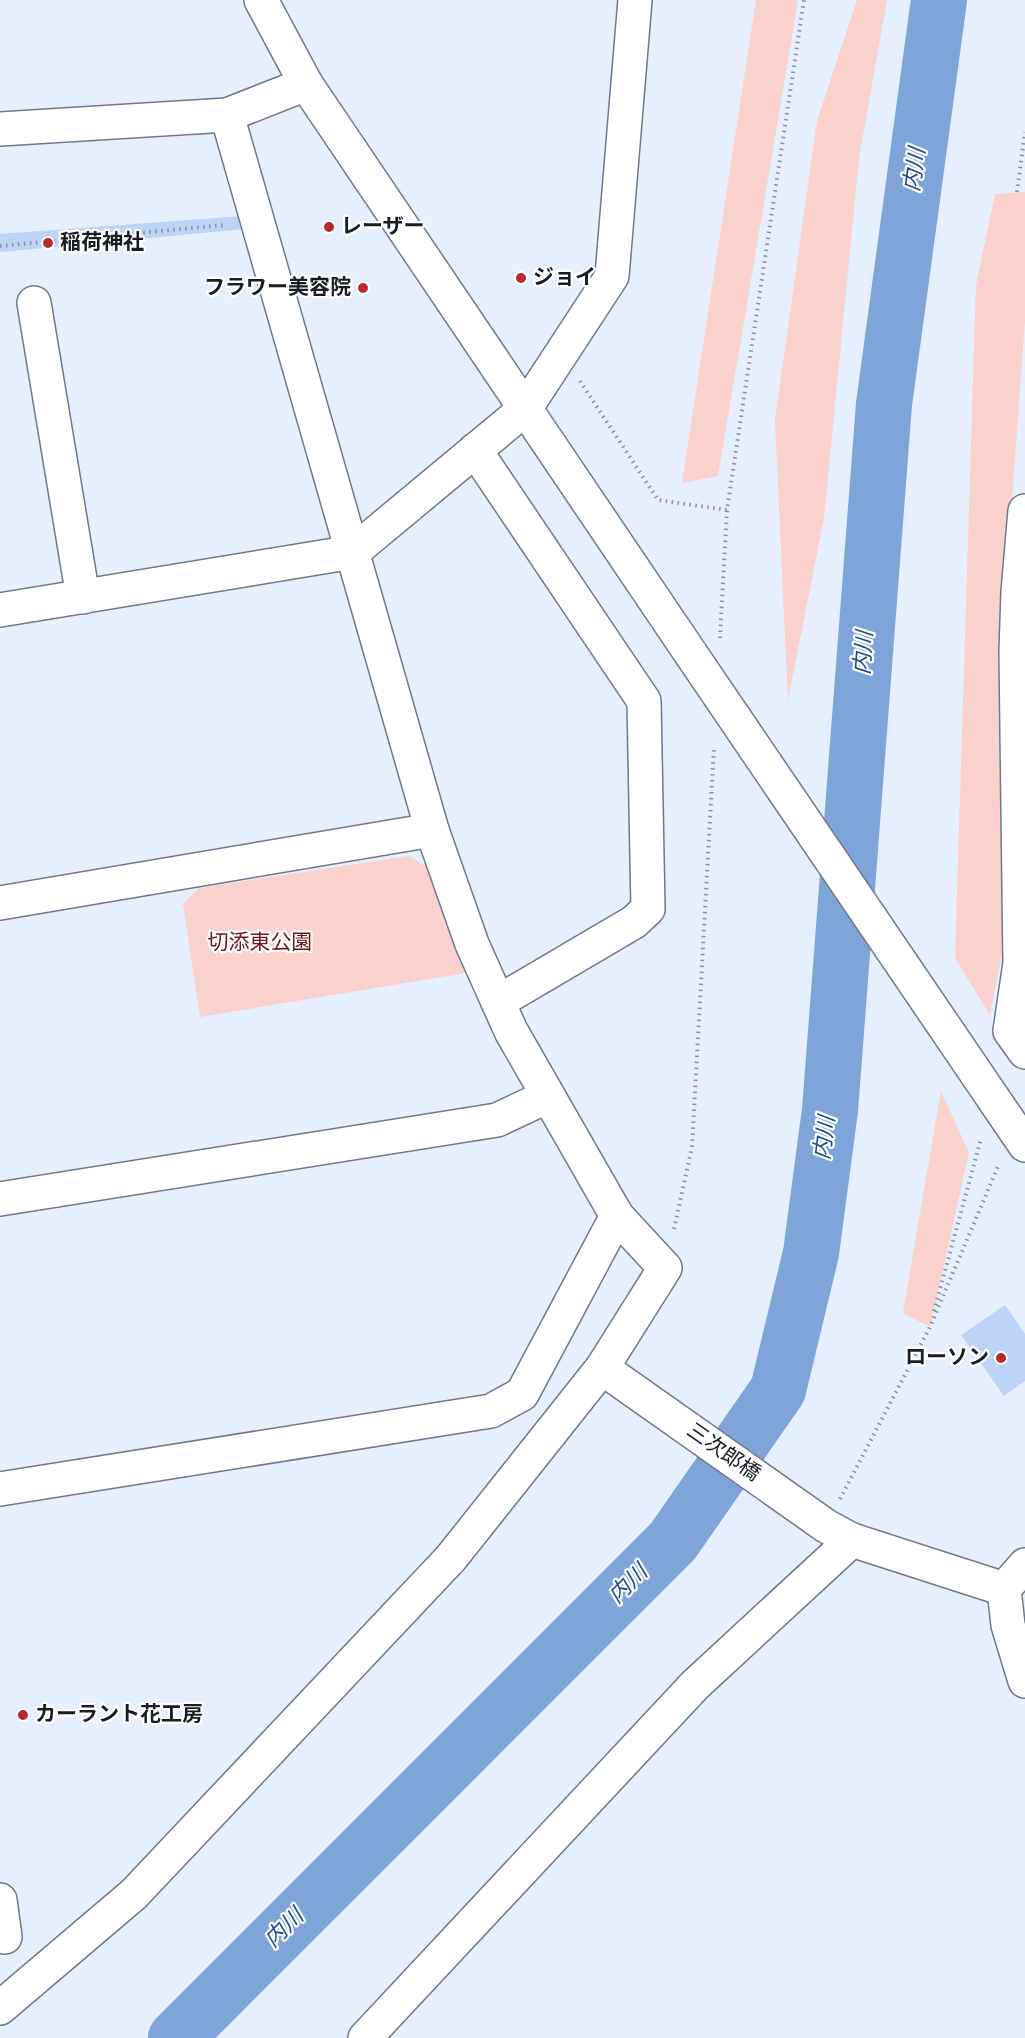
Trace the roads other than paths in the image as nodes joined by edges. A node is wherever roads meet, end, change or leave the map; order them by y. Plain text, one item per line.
1 (261, 0) edge
2 (635, 0) edge
3 (306, 84) junction
4 (227, 115) junction
5 (0, 129) edge
6 (34, 303) dead end
7 (525, 409) junction
8 (475, 450) junction
9 (1025, 511) edge
10 (353, 552) junction
11 (83, 597) junction
12 (0, 610) edge
13 (1021, 651) edge
14 (432, 830) junction
15 (0, 903) edge
16 (1022, 962) edge
17 (498, 1002) junction
18 (1025, 1052) edge
19 (548, 1096) junction
20 (1020, 1137) edge
21 (0, 1200) edge
22 (617, 1216) junction
23 (611, 1374) junction
24 (0, 1489) edge
25 (839, 1533) junction
26 (1015, 1577) edge
27 (1025, 1681) edge
28 (0, 1900) edge
29 (5, 1937) dead end
30 (0, 2008) edge
31 (365, 2038) edge

1 - 3 street
2 - 7 street
3 - 4 street
3 - 7 street
4 - 5 street
4 - 10 street
6 - 11 street
7 - 8 street
7 - 20 street, bridge
8 - 10 street
8 - 17 street
9 - 13 street
10 - 11 street
10 - 14 street
11 - 12 street
13 - 16 street
14 - 15 street
14 - 17 street
16 - 18 street
17 - 19 street
19 - 21 street
19 - 22 street
22 - 23 street
22 - 24 street
23 - 25 street, 三次郎橋
23 - 30 street
25 - 26 street, 三次郎橋
25 - 31 street
26 - 27 street
28 - 29 street

